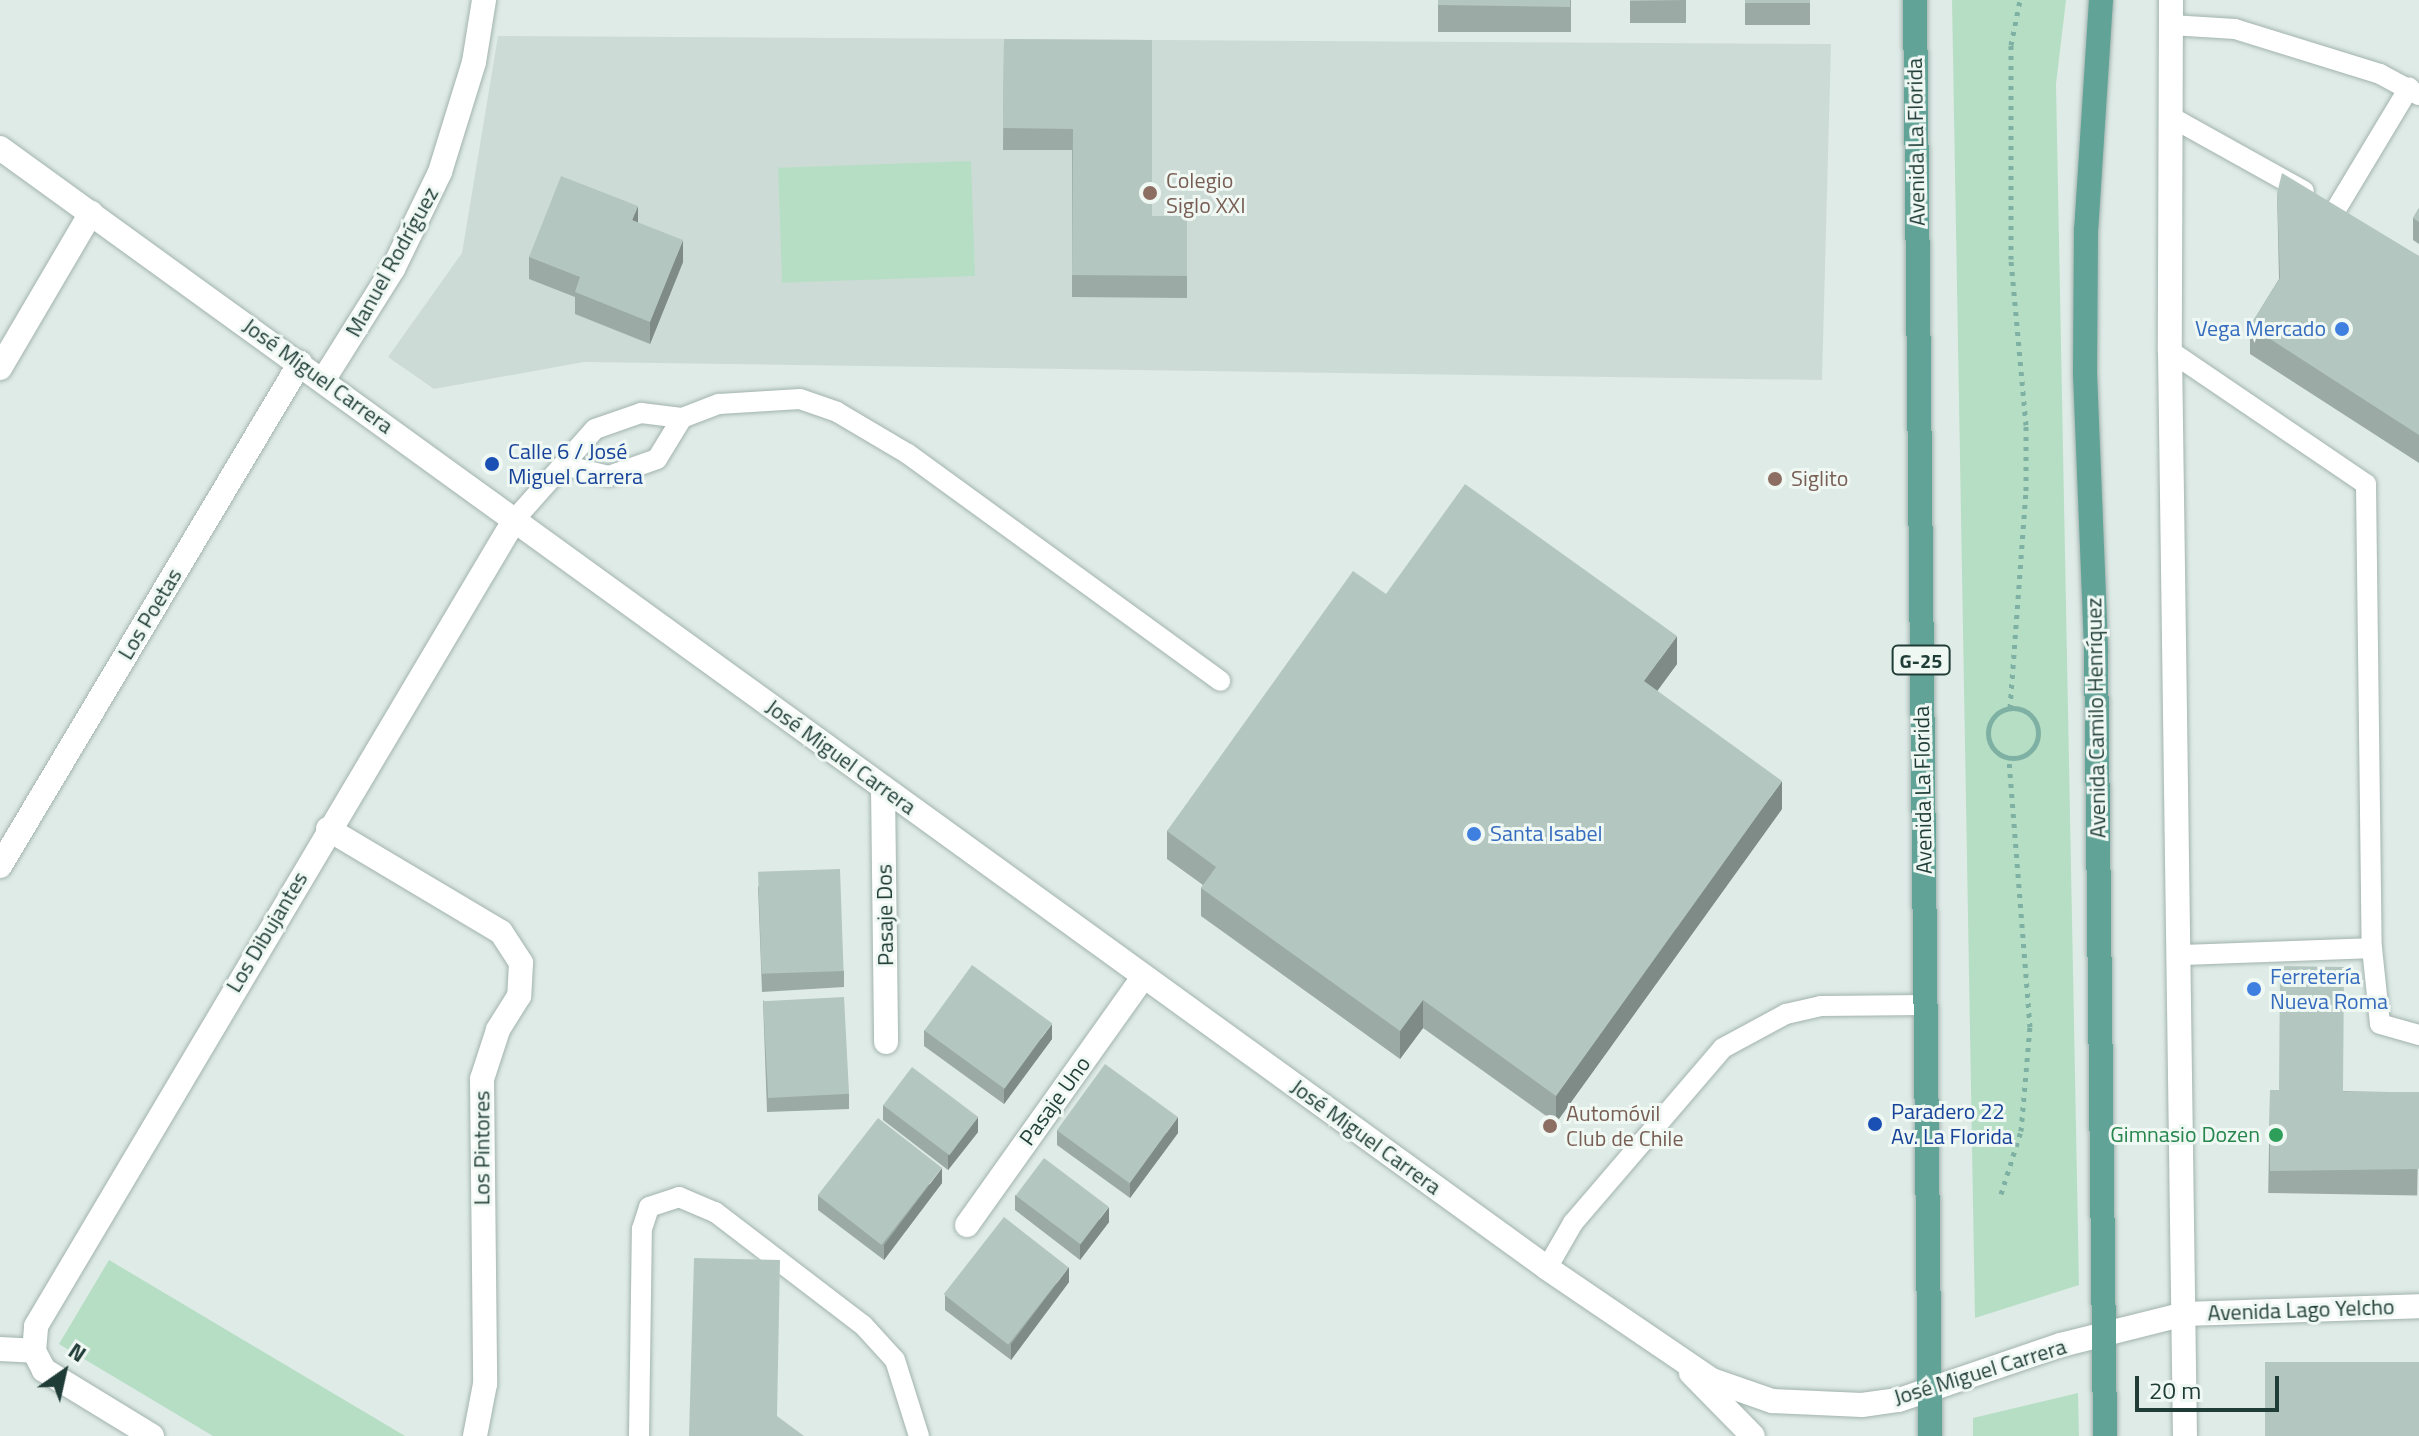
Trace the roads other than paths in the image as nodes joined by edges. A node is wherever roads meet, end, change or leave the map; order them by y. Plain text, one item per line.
1 (484, 0) edge
2 (1915, 0) edge
3 (2101, 0) edge
4 (2171, 0) edge
5 (2171, 25) junction
6 (2414, 91) edge
7 (2171, 117) junction
8 (0, 148) edge
9 (2335, 211) junction
10 (91, 213) junction
11 (2359, 226) edge
12 (2170, 351) junction
13 (300, 363) junction
14 (0, 368) edge
15 (324, 379) junction
16 (682, 418) junction
17 (567, 466) junction
18 (515, 519) junction
19 (1220, 681) dead end
20 (883, 788) junction
21 (328, 829) junction
22 (0, 866) edge
23 (2372, 948) junction
24 (2179, 955) junction
25 (1144, 976) junction
26 (1925, 1005) junction
27 (2419, 1035) edge
28 (886, 1042) dead end
29 (967, 1225) dead end
30 (1547, 1268) junction
31 (2419, 1306) edge
32 (2184, 1314) junction
33 (2104, 1337) junction
34 (0, 1349) edge
35 (34, 1351) junction
36 (1684, 1365) junction
37 (1929, 1391) junction
38 (152, 1436) edge
39 (475, 1436) edge
40 (639, 1436) edge
41 (919, 1436) edge
42 (1753, 1436) edge
43 (1930, 1436) edge
44 (2105, 1436) edge
45 (2185, 1436) edge

1 - 15 street, Manuel Rodríguez
2 - 26 main road, Avenida La Florida / G-25
3 - 33 main road, Avenida Camilo Henríquez
4 - 5 street
5 - 6 lane
5 - 7 street
6 - 9 lane
7 - 9 lane
7 - 12 street
8 - 10 street, José Miguel Carrera
9 - 11 lane
10 - 13 street, José Miguel Carrera
10 - 14 street
12 - 23 lane
12 - 24 street
13 - 15 street, José Miguel Carrera
13 - 22 street, Los Poetas
15 - 18 street, José Miguel Carrera
16 - 17 lane
16 - 17 lane
16 - 19 lane
17 - 18 lane
18 - 20 street, José Miguel Carrera
18 - 21 street, Los Dibujantes
20 - 25 street, José Miguel Carrera
20 - 28 street, Pasaje Dos
21 - 35 street, Los Dibujantes
21 - 39 street, Los Pintores
23 - 24 lane
23 - 27 lane
24 - 32 street
25 - 29 street, Pasaje Uno
25 - 30 street, José Miguel Carrera
26 - 30 lane
26 - 37 main road, Avenida La Florida / G-25
30 - 36 street, José Miguel Carrera
31 - 32 street, Avenida Lago Yelcho
32 - 33 street, José Miguel Carrera
32 - 45 street
33 - 37 street, José Miguel Carrera
33 - 44 main road, Avenida Camilo Henríquez
34 - 35 street
35 - 38 street
36 - 37 street, José Miguel Carrera
36 - 42 street, José Miguel Carrera
37 - 43 main road, Avenida La Florida / G-25
40 - 41 lane

